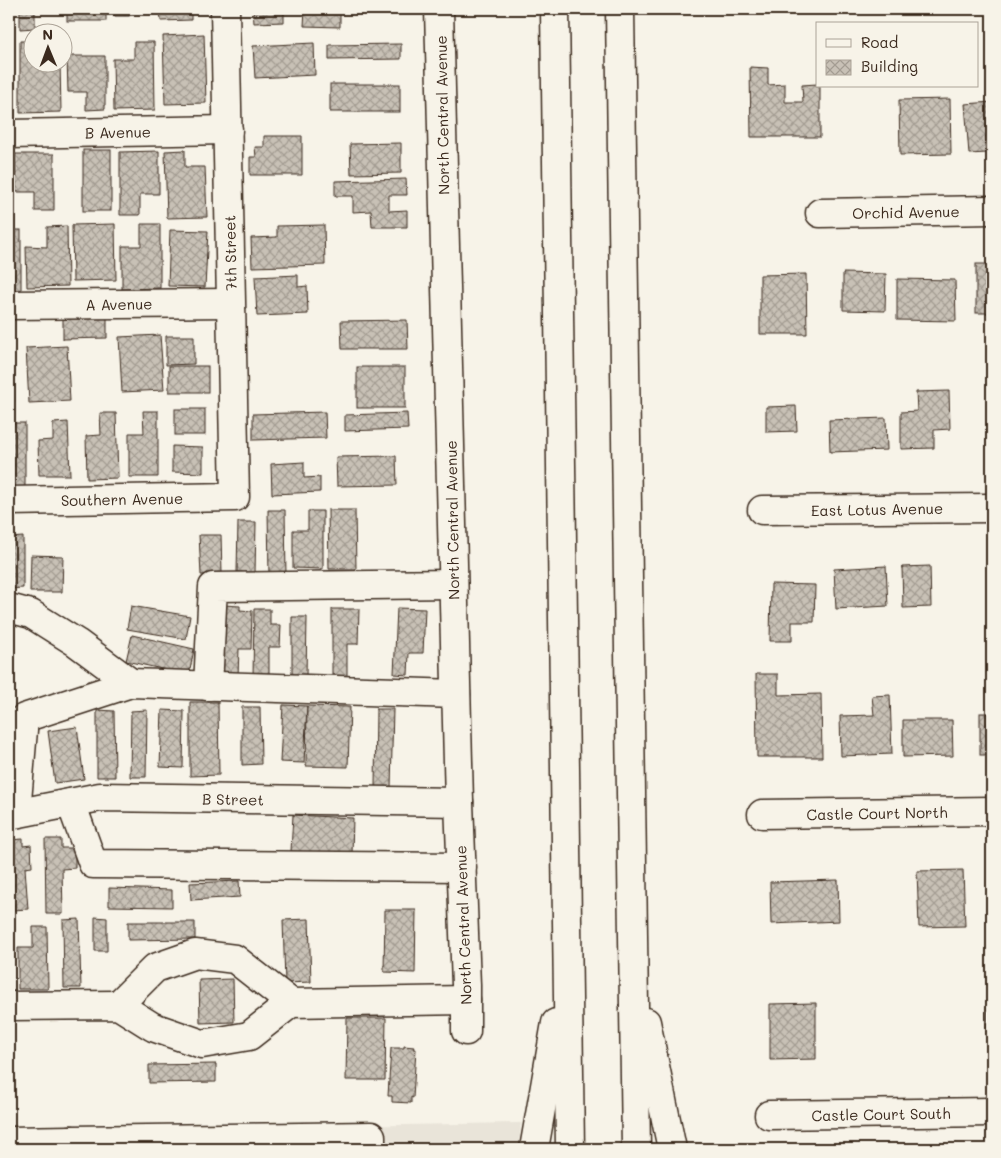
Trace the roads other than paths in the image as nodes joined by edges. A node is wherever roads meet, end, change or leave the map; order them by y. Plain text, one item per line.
1 (225, 9) edge
2 (439, 9) edge
3 (555, 9) edge
4 (620, 9) edge
5 (228, 130) junction
6 (9, 134) edge
7 (992, 210) edge
8 (820, 213) dead end
9 (230, 303) junction
10 (9, 305) edge
11 (235, 497) joint
12 (9, 501) edge
13 (992, 508) edge
14 (762, 510) dead end
15 (453, 584) junction
16 (9, 608) edge
17 (130, 683) junction
18 (208, 686) junction
19 (456, 694) junction
20 (459, 802) junction
21 (71, 803) junction
22 (992, 811) edge
23 (12, 814) edge
24 (762, 814) dead end
25 (462, 867) junction
26 (568, 960) junction
27 (634, 969) junction
28 (466, 1000) junction
29 (291, 1003) junction
30 (118, 1005) junction
31 (9, 1006) edge
32 (466, 1031) dead end
33 (992, 1112) edge
34 (769, 1115) dead end
35 (20, 1144) edge
36 (71, 1145) edge
37 (371, 1149) edge
38 (534, 1149) edge
39 (570, 1149) edge
40 (636, 1149) edge
41 (672, 1149) edge

1 - 5 main road, 7th Street
2 - 15 main road, North Central Avenue
3 - 26 main road
4 - 27 main road
5 - 6 main road, B Avenue
5 - 9 main road, 7th Street
7 - 8 main road, Orchid Avenue
9 - 10 main road, A Avenue
9 - 11 main road, 7th Street
11 - 12 main road, Southern Avenue
13 - 14 main road, East Lotus Avenue
15 - 18 main road
15 - 19 main road, North Central Avenue
16 - 17 main road
17 - 18 main road
17 - 23 main road
18 - 19 main road
19 - 20 main road, North Central Avenue
20 - 21 main road, B Street
20 - 25 main road, North Central Avenue
21 - 23 main road, B Street
21 - 25 main road
22 - 24 main road, Castle Court North
25 - 28 main road, North Central Avenue
26 - 38 main road
26 - 39 main road
27 - 40 main road
27 - 41 main road
28 - 29 main road
28 - 32 main road, North Central Avenue
29 - 30 main road
29 - 30 main road
30 - 31 main road
33 - 34 main road, Castle Court South
35 - 36 main road
36 - 37 main road

